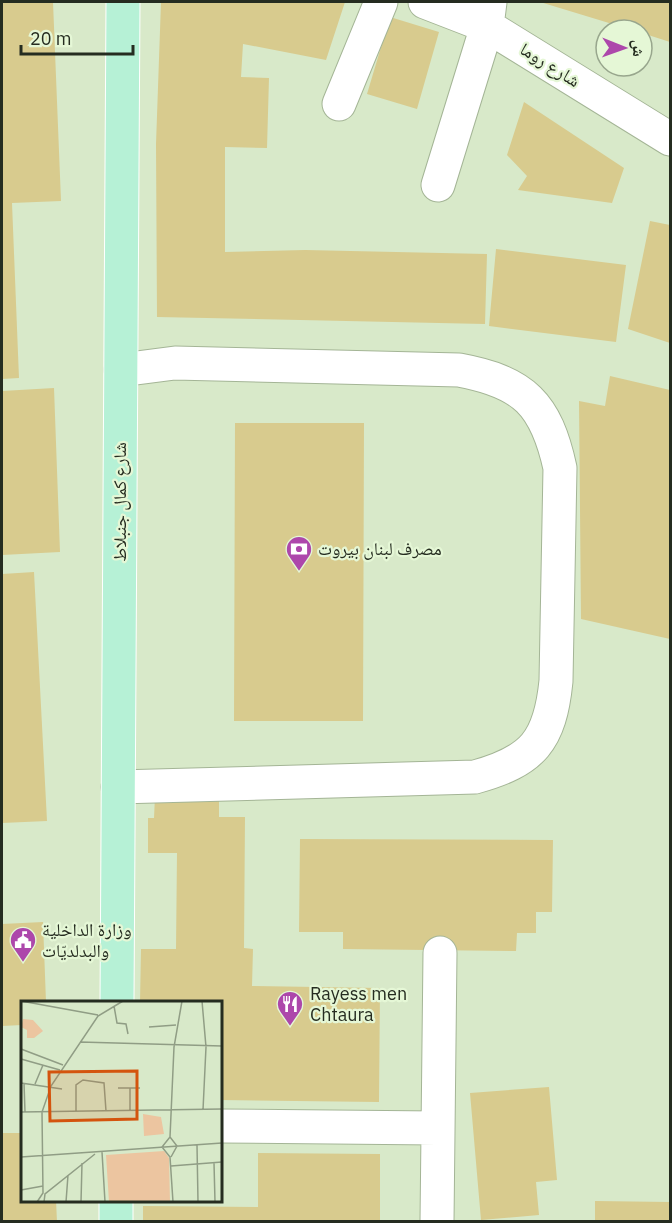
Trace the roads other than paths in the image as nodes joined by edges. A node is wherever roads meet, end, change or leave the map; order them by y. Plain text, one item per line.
1 (123, 2) edge
2 (381, 2) edge
3 (425, 2) edge
4 (489, 14) edge
5 (339, 104) dead end
6 (665, 133) edge
7 (438, 185) dead end
8 (121, 370) junction
9 (118, 787) junction
10 (440, 953) dead end
11 (117, 1001) edge
12 (222, 1126) edge
13 (437, 1128) junction
14 (116, 1202) edge
15 (116, 1221) edge
16 (437, 1221) edge

1 - 8 main road, شارع كمال جنبلاط
2 - 5 street
3 - 4 street, شارع روما
4 - 6 street, شارع روما
4 - 7 street
8 - 9 main road, شارع كمال جنبلاط
8 - 9 street
9 - 11 main road, شارع كمال جنبلاط
10 - 13 street
12 - 13 street
13 - 16 street
14 - 15 main road

